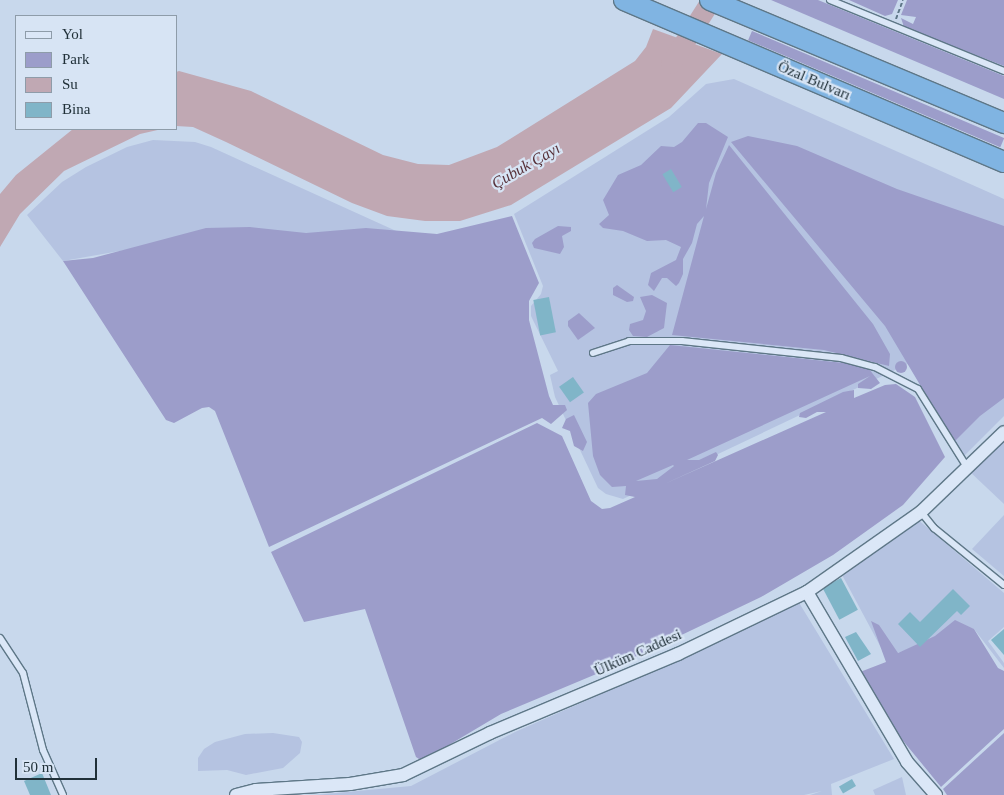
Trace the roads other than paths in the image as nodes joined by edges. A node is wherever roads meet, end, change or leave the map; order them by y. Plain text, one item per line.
1 (624, 0) edge
2 (710, 0) edge
3 (830, 0) edge
4 (1004, 71) edge
5 (1004, 123) edge
6 (1004, 162) edge
7 (593, 353) dead end
8 (1002, 436) edge
9 (967, 467) junction
10 (921, 512) junction
11 (1004, 585) edge
12 (807, 592) junction
13 (0, 638) edge
14 (928, 792) edge
15 (243, 794) edge
16 (64, 795) edge

1 - 6 highway, Özal Bulvarı
2 - 5 highway
3 - 4 lane
7 - 9 lane
8 - 9 street, Ülküm Caddesi
9 - 10 street, Ülküm Caddesi
10 - 11 lane
10 - 12 street, Ülküm Caddesi
12 - 14 street
12 - 15 street, Ülküm Caddesi
13 - 16 lane

